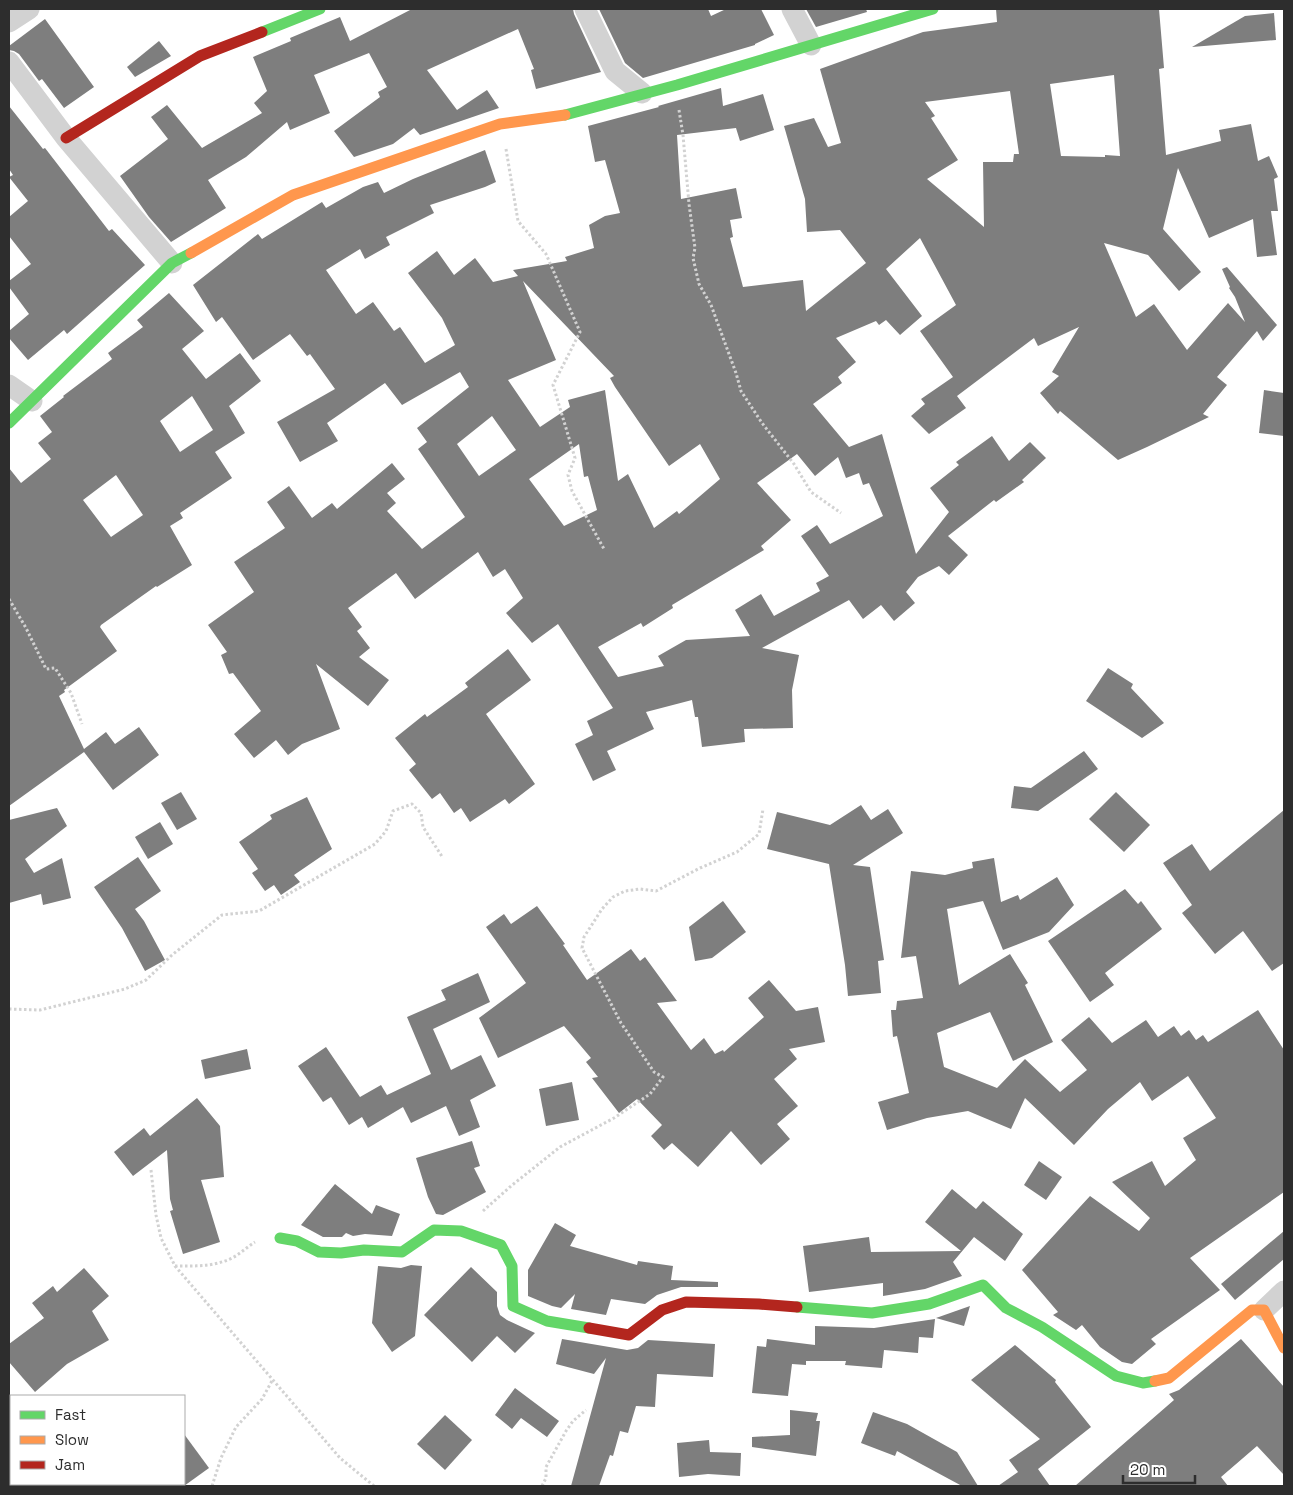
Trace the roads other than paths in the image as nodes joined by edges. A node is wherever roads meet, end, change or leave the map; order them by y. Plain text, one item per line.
1 (29, 9) edge
2 (320, 9) edge
3 (585, 9) edge
4 (792, 9) edge
5 (933, 9) edge
6 (9, 22) edge
7 (811, 45) junction
8 (9, 62) edge
9 (642, 94) junction
10 (66, 138) junction
11 (172, 263) junction
12 (9, 385) edge
13 (32, 401) junction
14 (9, 423) edge
15 (280, 1238) road end
16 (1284, 1291) edge
17 (1264, 1310) junction
18 (1284, 1348) edge

1 - 6 street
2 - 10 street
3 - 9 street
4 - 7 street
5 - 7 street
7 - 9 street
8 - 10 street
9 - 11 street
10 - 11 street
11 - 13 street
12 - 13 street
13 - 14 street
15 - 17 street
16 - 17 street
17 - 18 street

